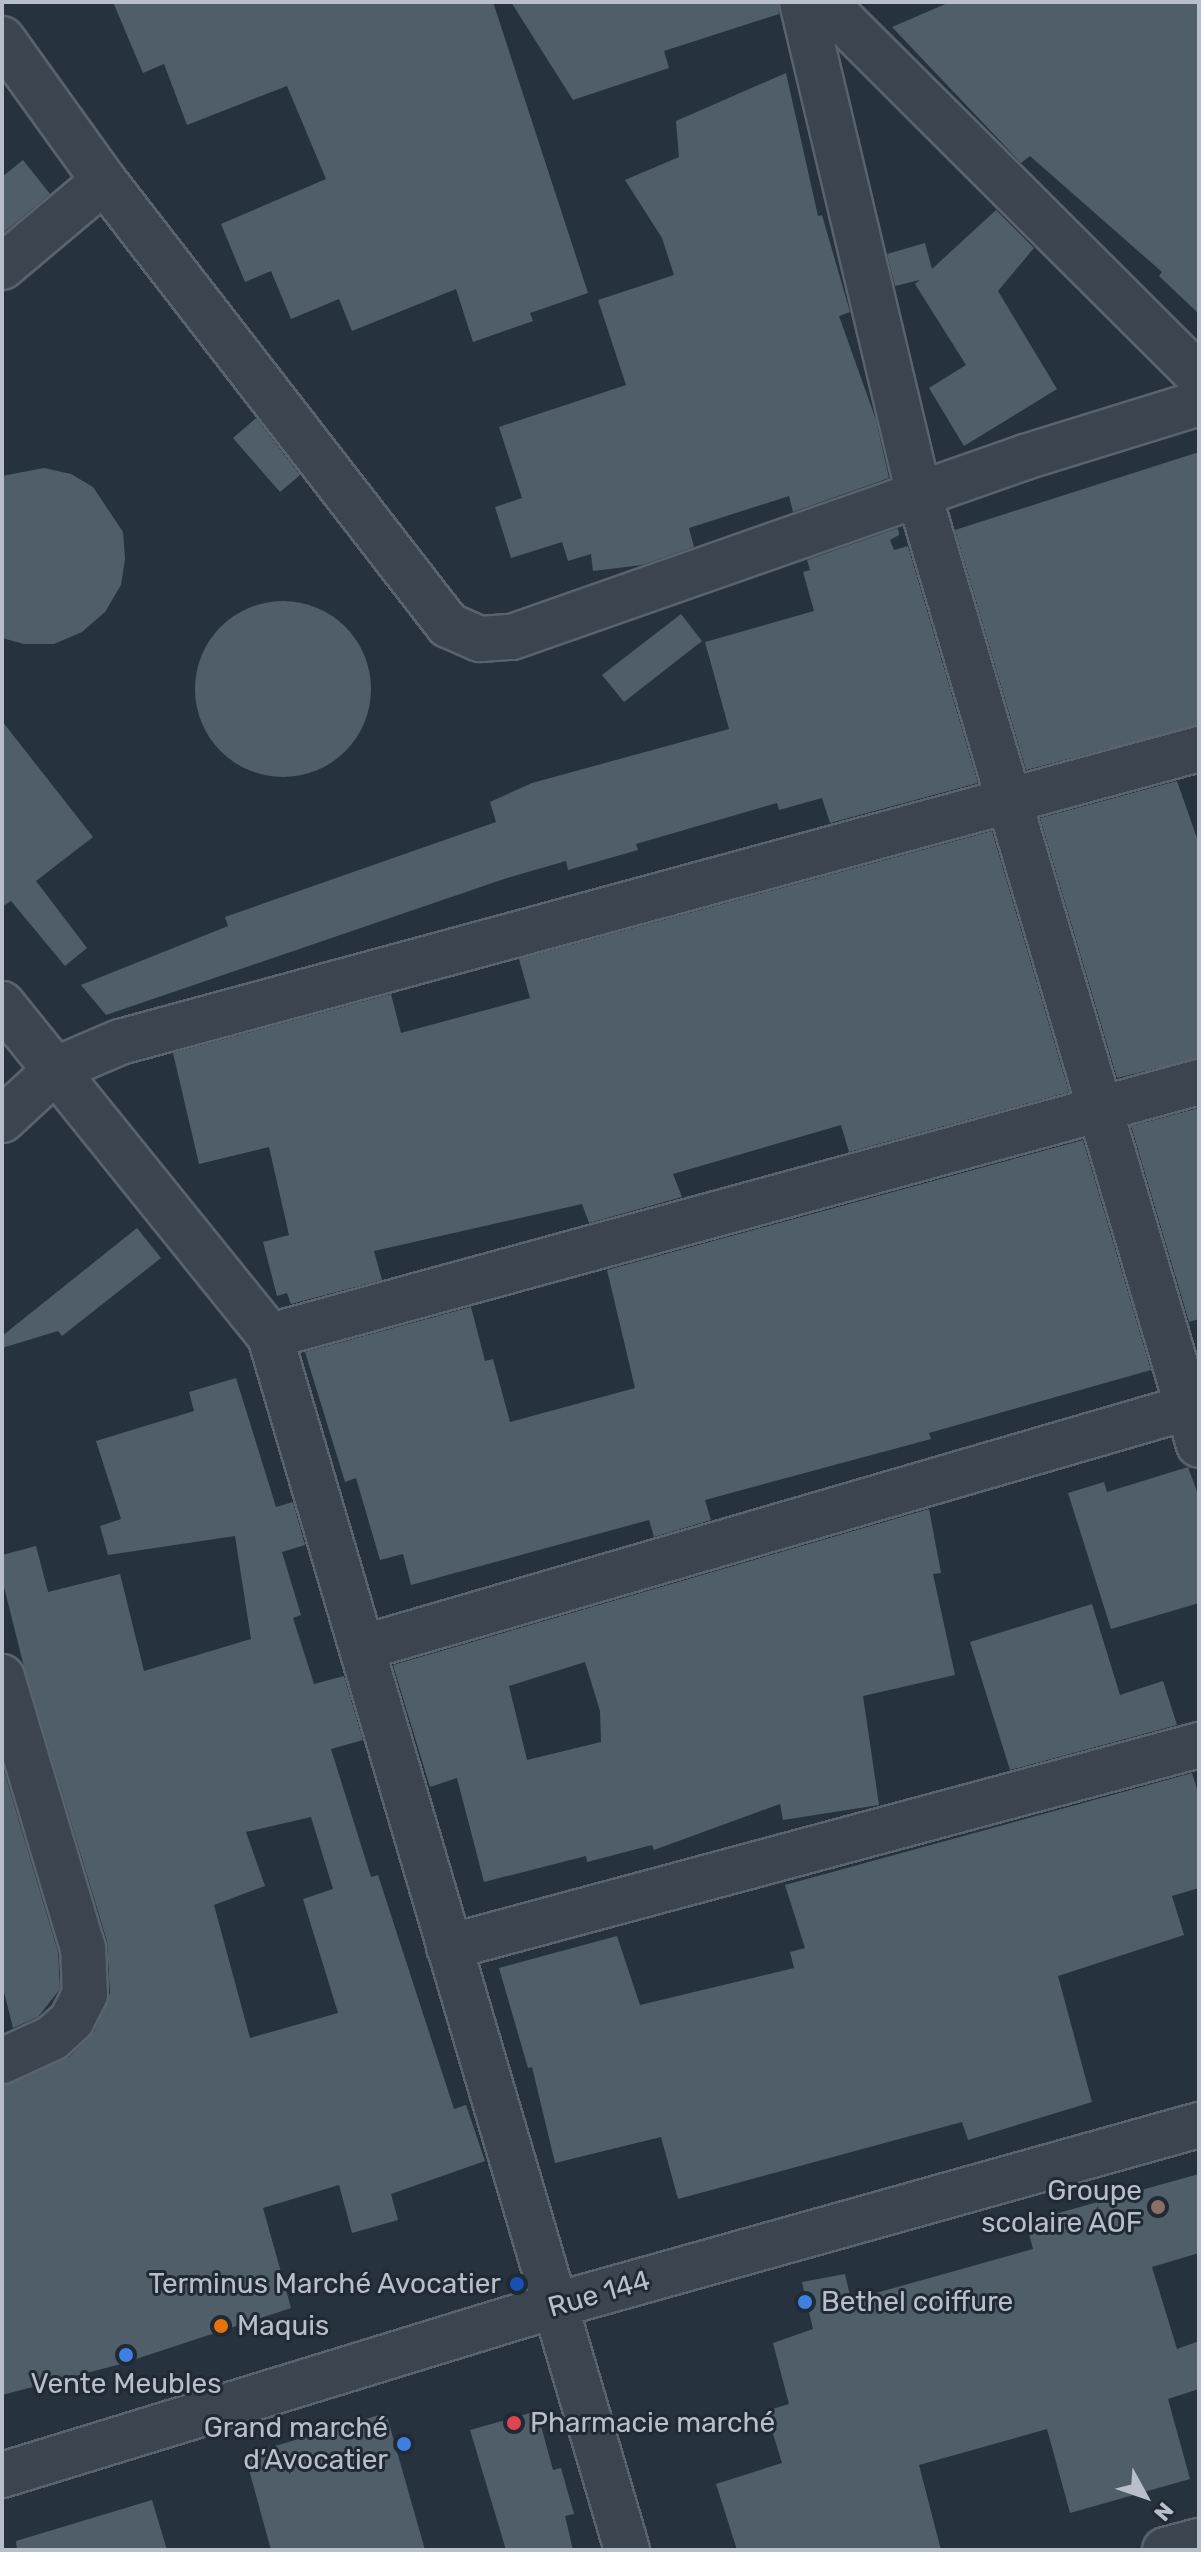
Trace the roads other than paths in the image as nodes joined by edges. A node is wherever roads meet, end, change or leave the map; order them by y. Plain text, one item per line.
1 (802, 2) edge
2 (824, 2) edge
3 (2, 39) edge
4 (104, 181) junction
5 (2, 267) edge
6 (1199, 376) edge
7 (1199, 403) edge
8 (919, 495) junction
9 (1199, 749) edge
10 (1010, 799) junction
11 (2, 1004) edge
12 (57, 1069) junction
13 (1199, 1082) edge
14 (1101, 1108) junction
15 (2, 1120) edge
16 (270, 1336) junction
17 (1195, 1419) edge
18 (365, 1647) junction
19 (2, 1677) edge
20 (1199, 1745) edge
21 (449, 1947) junction
22 (2, 2061) edge
23 (1199, 2125) edge
24 (556, 2305) junction
25 (2, 2475) edge
26 (1199, 2541) edge
27 (627, 2550) edge
28 (1165, 2550) edge

1 - 8 street
2 - 6 street
3 - 4 street
4 - 5 street
4 - 8 street
7 - 8 street
8 - 10 street
9 - 10 street
10 - 12 street
10 - 14 street
11 - 12 street
12 - 15 street
12 - 16 street
13 - 14 street
14 - 16 street
14 - 17 street
16 - 18 street
17 - 18 street
18 - 21 street
19 - 22 street
20 - 21 street
21 - 24 street
23 - 24 street, Rue 144
24 - 25 street, Rue 144
24 - 27 street
26 - 28 street

